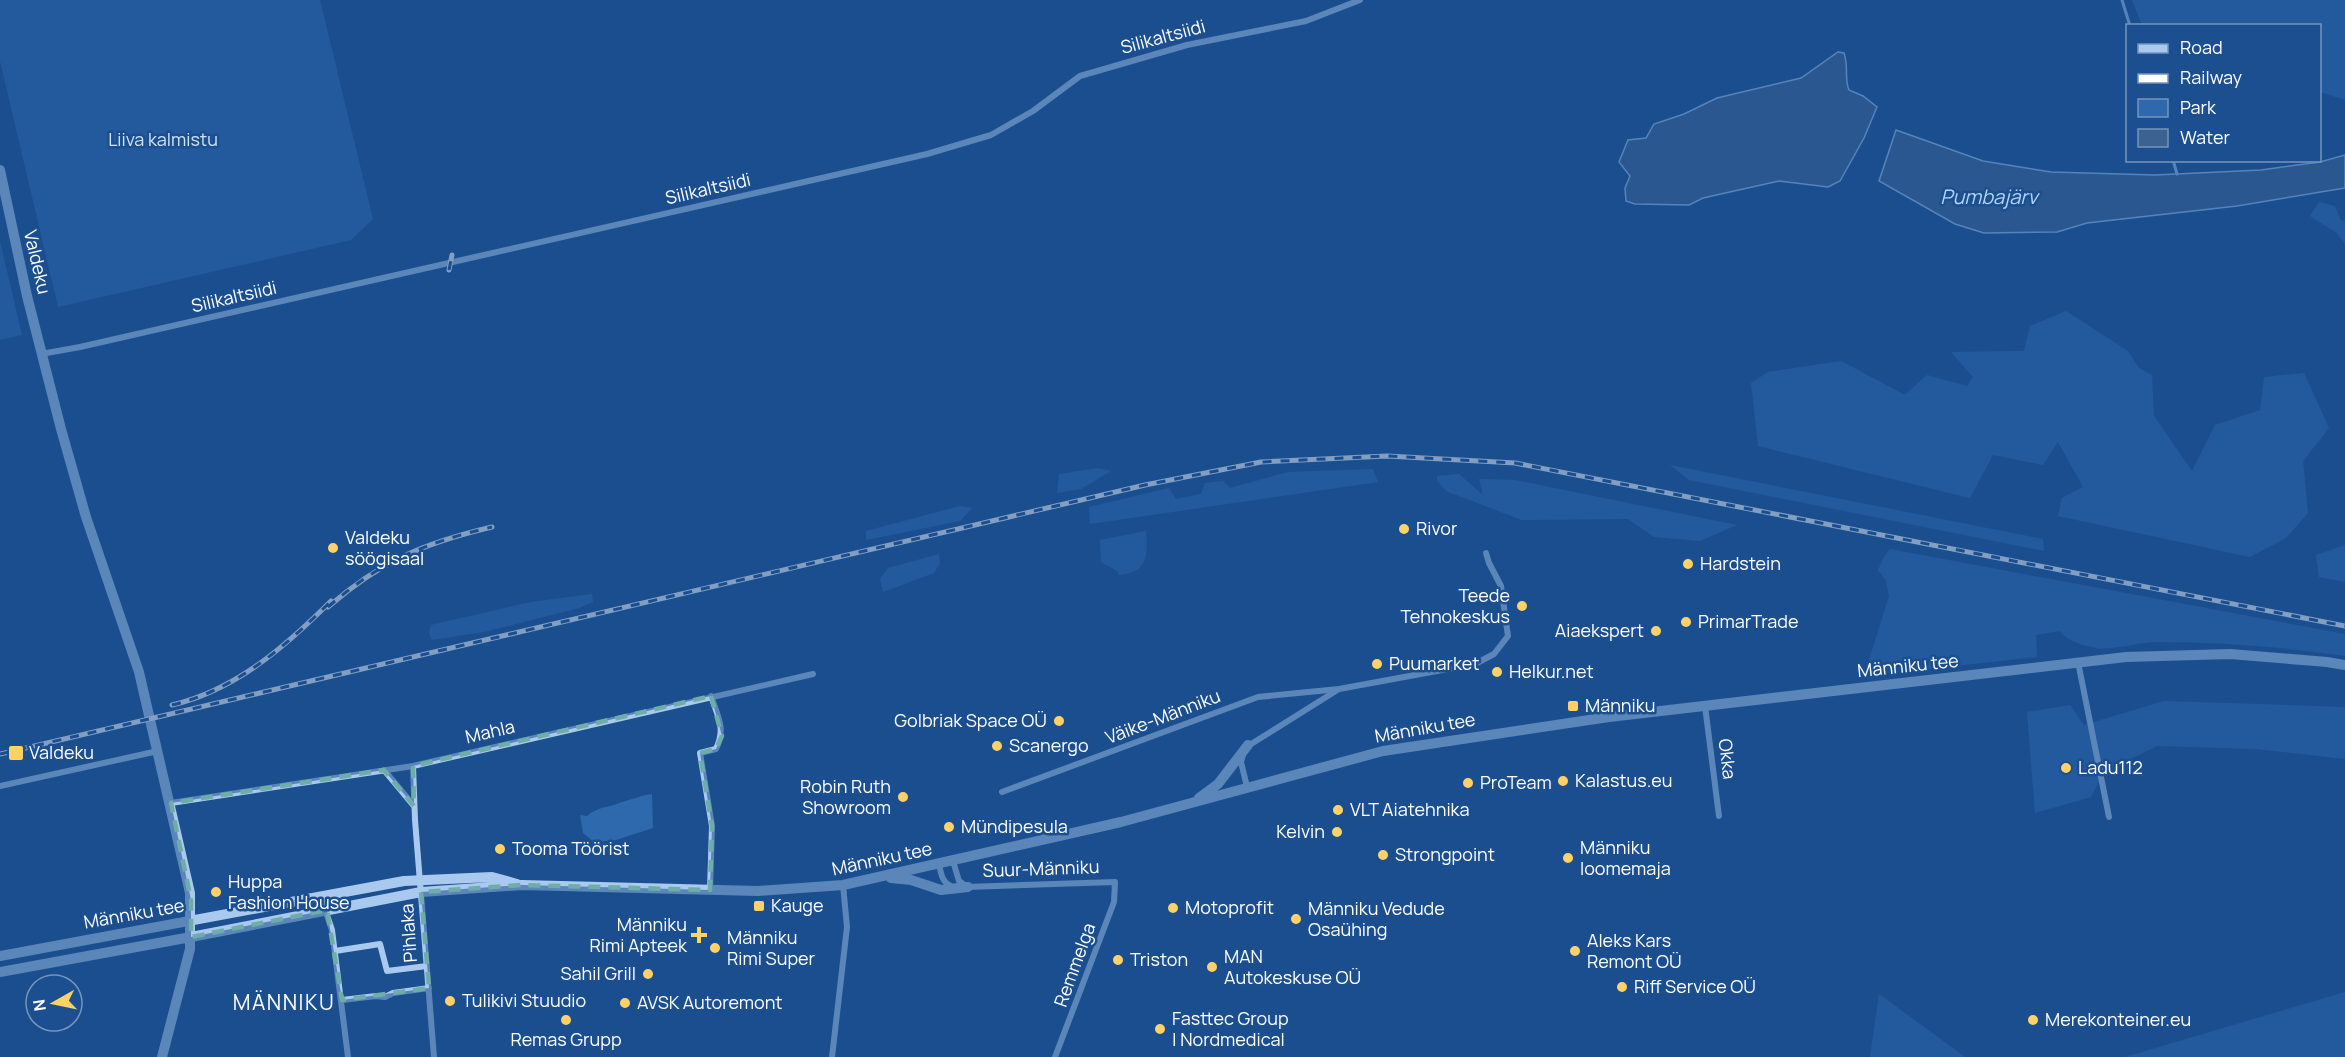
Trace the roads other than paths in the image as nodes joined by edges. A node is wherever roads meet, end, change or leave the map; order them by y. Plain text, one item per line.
1 (1360, 0) edge
2 (0, 170) edge
3 (42, 354) junction
4 (1486, 553) dead end
5 (2078, 662) junction
6 (2345, 665) edge
7 (813, 674) dead end
8 (1339, 689) junction
9 (711, 696) junction
10 (1705, 705) junction
11 (1248, 745) junction
12 (159, 750) junction
13 (413, 766) junction
14 (384, 770) junction
15 (0, 786) edge
16 (1247, 787) junction
17 (1002, 792) dead end
18 (1194, 802) junction
19 (171, 803) junction
20 (414, 806) junction
21 (1719, 816) dead end
22 (2109, 817) dead end
23 (953, 861) junction
24 (939, 864) junction
25 (885, 877) junction
26 (420, 879) junction
27 (1115, 882) joint
28 (522, 885) junction
29 (843, 885) junction
30 (968, 887) junction
31 (710, 890) junction
32 (421, 892) junction
33 (321, 897) junction
34 (327, 910) junction
35 (191, 921) junction
36 (191, 937) junction
37 (335, 951) junction
38 (0, 956) edge
39 (427, 966) junction
40 (0, 972) edge
41 (429, 988) junction
42 (342, 1000) junction
43 (162, 1057) edge
44 (348, 1057) edge
45 (434, 1057) edge
46 (832, 1057) edge
47 (1055, 1057) edge

1 - 3 street, Silikaltsiidi
2 - 3 street, Valdeku
3 - 12 street, Valdeku
4 - 8 street, Väike-Männiku
5 - 6 street, Männiku tee
5 - 10 street, Männiku tee
5 - 22 street
7 - 9 street, Mahla
8 - 11 street, Väike-Männiku
8 - 17 street, Väike-Männiku
9 - 13 street, Mahla
9 - 31 street
10 - 16 street, Männiku tee
10 - 21 street, Okka
11 - 16 street
11 - 18 street
12 - 15 street
12 - 19 street, Valdeku
13 - 14 street, Mahla
13 - 20 street, Pihlaka
14 - 19 street, Mahla
14 - 20 street
16 - 18 street, Männiku tee
18 - 23 street, Männiku tee
19 - 35 street, Valdeku
20 - 26 street, Pihlaka
23 - 24 street, Männiku tee
23 - 30 street, Suur-Männiku
24 - 25 street, Männiku tee
24 - 30 street, Suur-Männiku
25 - 29 street, Männiku tee
25 - 30 street
26 - 28 street, Männiku tee
26 - 32 street, Pihlaka
26 - 33 street, Männiku tee
27 - 30 street, Suur-Männiku
27 - 47 street, Remmelga
28 - 31 street, Männiku tee
28 - 32 street, Männiku tee
29 - 31 street, Männiku tee
29 - 46 street
32 - 34 street, Männiku tee
32 - 39 street, Pihlaka
33 - 34 street
33 - 35 street, Männiku tee
34 - 36 street, Männiku tee
34 - 37 street
35 - 36 street, Valdeku
35 - 38 street, Männiku tee
36 - 40 street, Männiku tee
36 - 43 street, Valdeku
37 - 39 street
37 - 42 street
39 - 41 street, Pihlaka
41 - 42 street
41 - 45 street, Pihlaka
42 - 44 street

